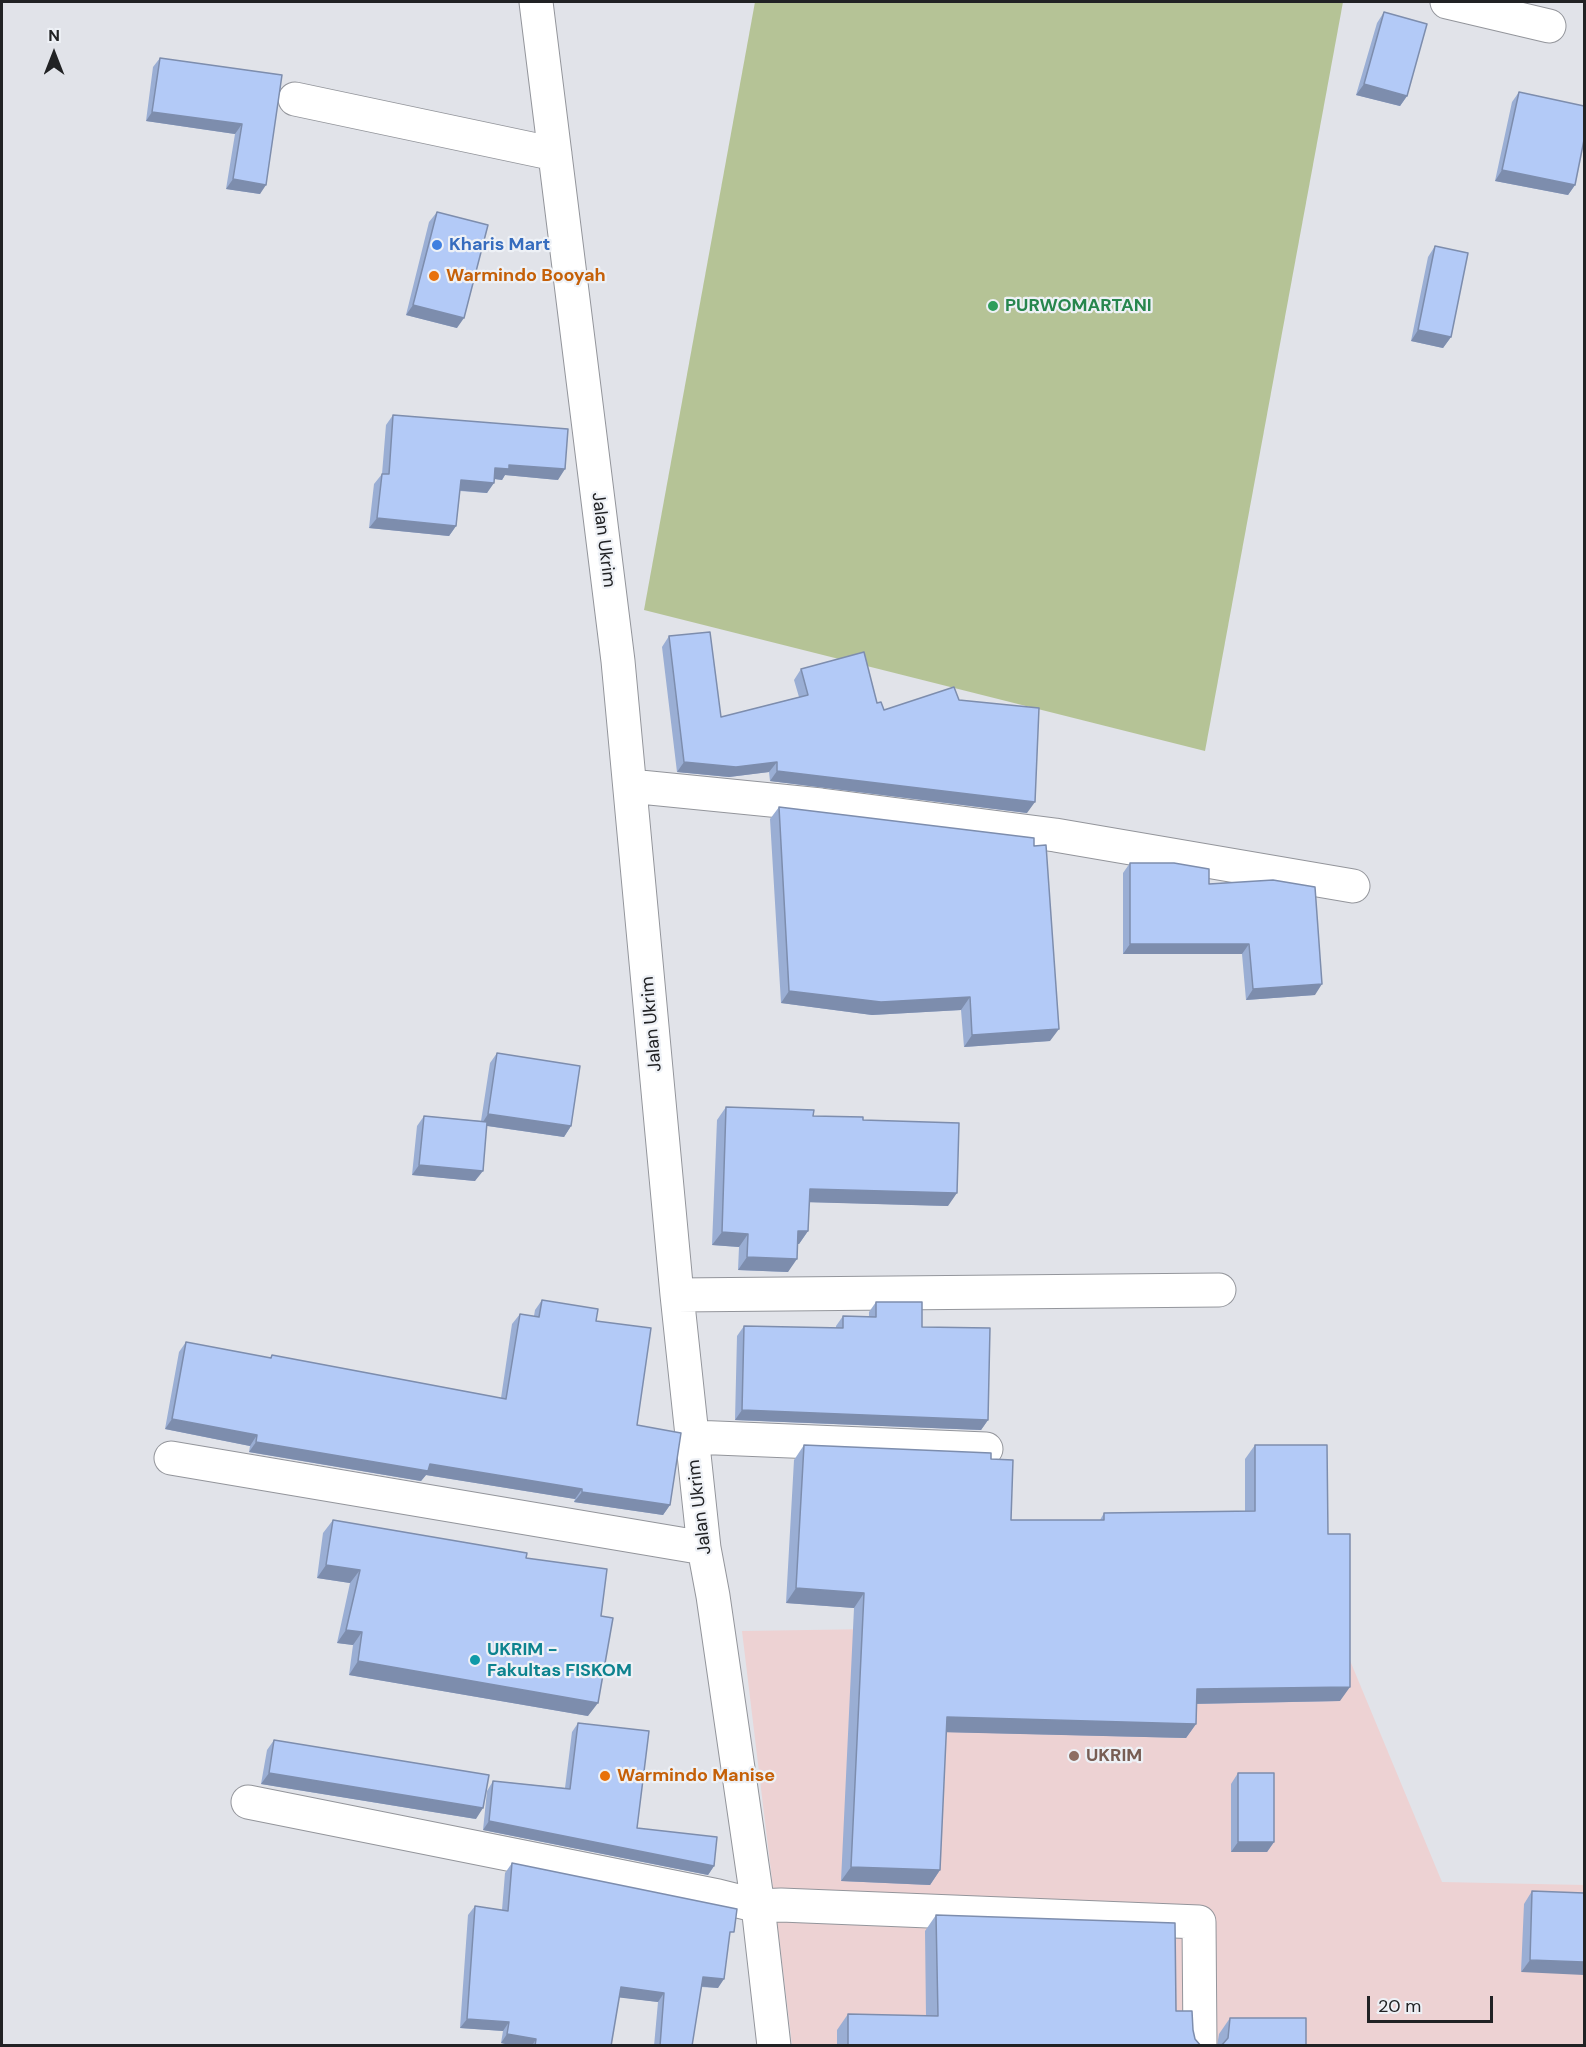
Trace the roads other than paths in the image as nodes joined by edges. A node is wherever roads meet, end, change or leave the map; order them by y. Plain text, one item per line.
1 (536, 2) edge
2 (1447, 2) edge
3 (1549, 26) dead end
4 (295, 99) dead end
5 (555, 154) junction
6 (630, 786) junction
7 (1353, 886) dead end
8 (1219, 1290) dead end
9 (677, 1295) junction
10 (692, 1437) junction
11 (986, 1449) dead end
12 (171, 1458) dead end
13 (704, 1548) junction
14 (248, 1802) dead end
15 (758, 1906) junction
16 (774, 2046) edge
17 (1200, 2046) edge

1 - 5 street, Jalan Ukrim
2 - 3 street
4 - 5 street
5 - 6 street, Jalan Ukrim
6 - 7 street
6 - 9 street, Jalan Ukrim
8 - 9 street
9 - 10 street, Jalan Ukrim
10 - 11 street
10 - 13 street, Jalan Ukrim
12 - 13 street
13 - 15 street, Jalan Ukrim
14 - 15 street
15 - 16 street, Jalan Ukrim
15 - 17 street

